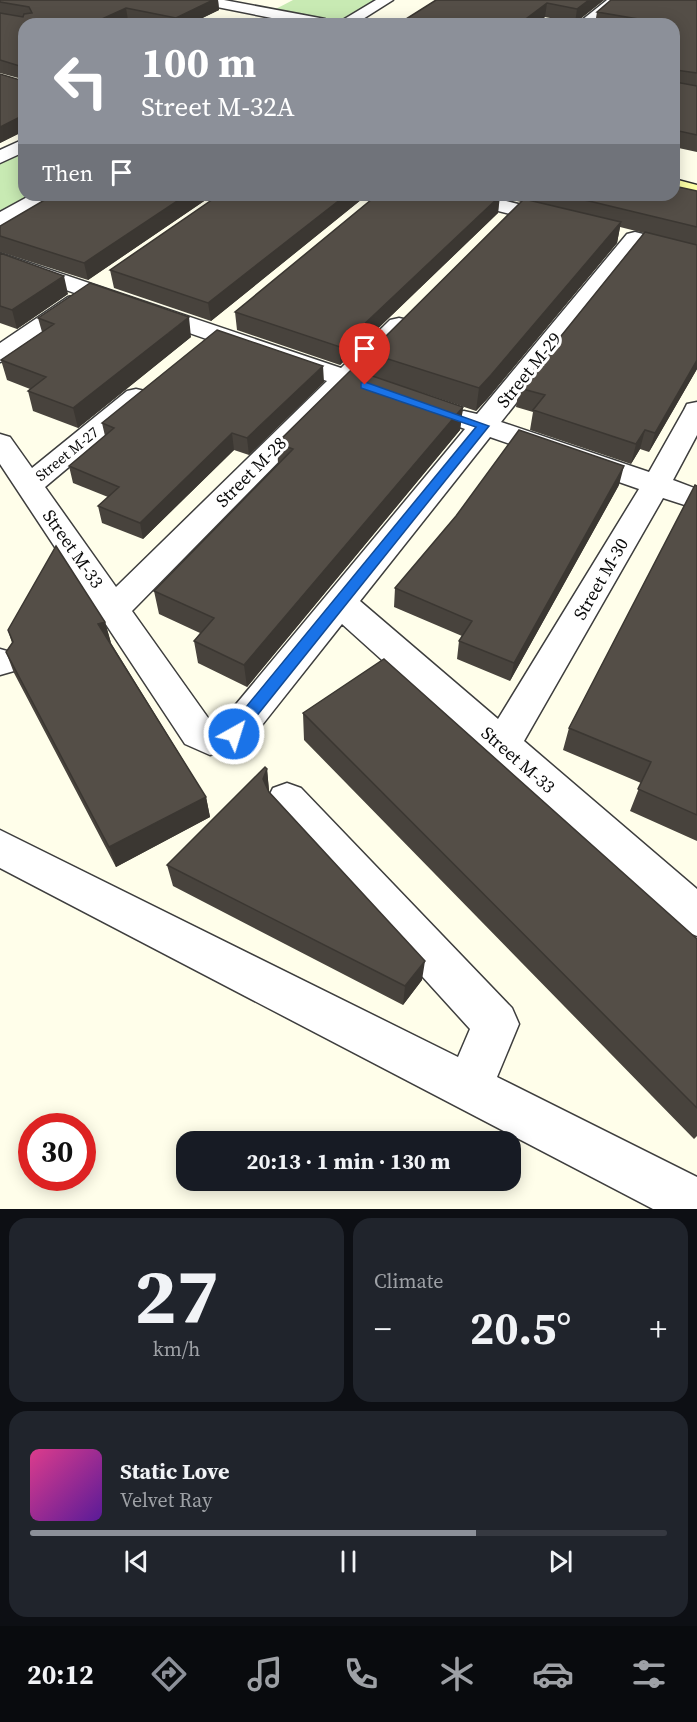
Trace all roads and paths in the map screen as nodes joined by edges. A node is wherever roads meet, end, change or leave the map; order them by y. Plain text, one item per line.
1 (202, 0) edge
2 (293, 0) edge
3 (386, 0) edge
4 (616, 0) edge
5 (267, 18) edge
6 (354, 18) edge
7 (593, 18) edge
8 (18, 148) edge
9 (0, 157) edge
10 (680, 168) edge
11 (697, 172) edge
12 (680, 187) edge
13 (697, 191) edge
14 (35, 201) edge
15 (471, 201) edge
16 (0, 221) edge
17 (581, 226) edge
18 (635, 239) dead end
19 (0, 260) edge
20 (100, 285) junction
21 (414, 311) edge
22 (0, 354) edge
23 (158, 379) edge
24 (345, 379) junction
25 (409, 400) edge
26 (697, 410) edge
27 (441, 411) edge
28 (483, 426) junction
29 (0, 442) edge
30 (29, 484) junction
31 (656, 485) junction
32 (697, 499) edge
33 (340, 603) junction
34 (114, 609) junction
35 (210, 740) joint
36 (502, 746) junction
37 (287, 800) dead end
38 (0, 848) edge
39 (697, 916) edge
40 (469, 1086) junction
41 (697, 1204) edge

1 - 5 street
2 - 5 street
3 - 6 street
4 - 7 street
8 - 9 street
10 - 11 street
12 - 13 street
14 - 16 street
15 - 17 street
18 - 28 street, Street M-29
19 - 20 street
20 - 22 street
20 - 24 street
21 - 24 street, Street M-28
23 - 30 street, Street M-27
24 - 25 street
24 - 34 street, Street M-28
26 - 31 street, Street M-30
27 - 28 street
28 - 31 street
28 - 33 street, Street M-29
29 - 30 street, Street M-33
30 - 34 street, Street M-33
31 - 32 street
31 - 36 street, Street M-30
33 - 35 street, Street M-29
33 - 36 street, Street M-33
34 - 35 street, Street M-33
36 - 39 street, Street M-33
37 - 40 street
38 - 40 street
40 - 41 street

